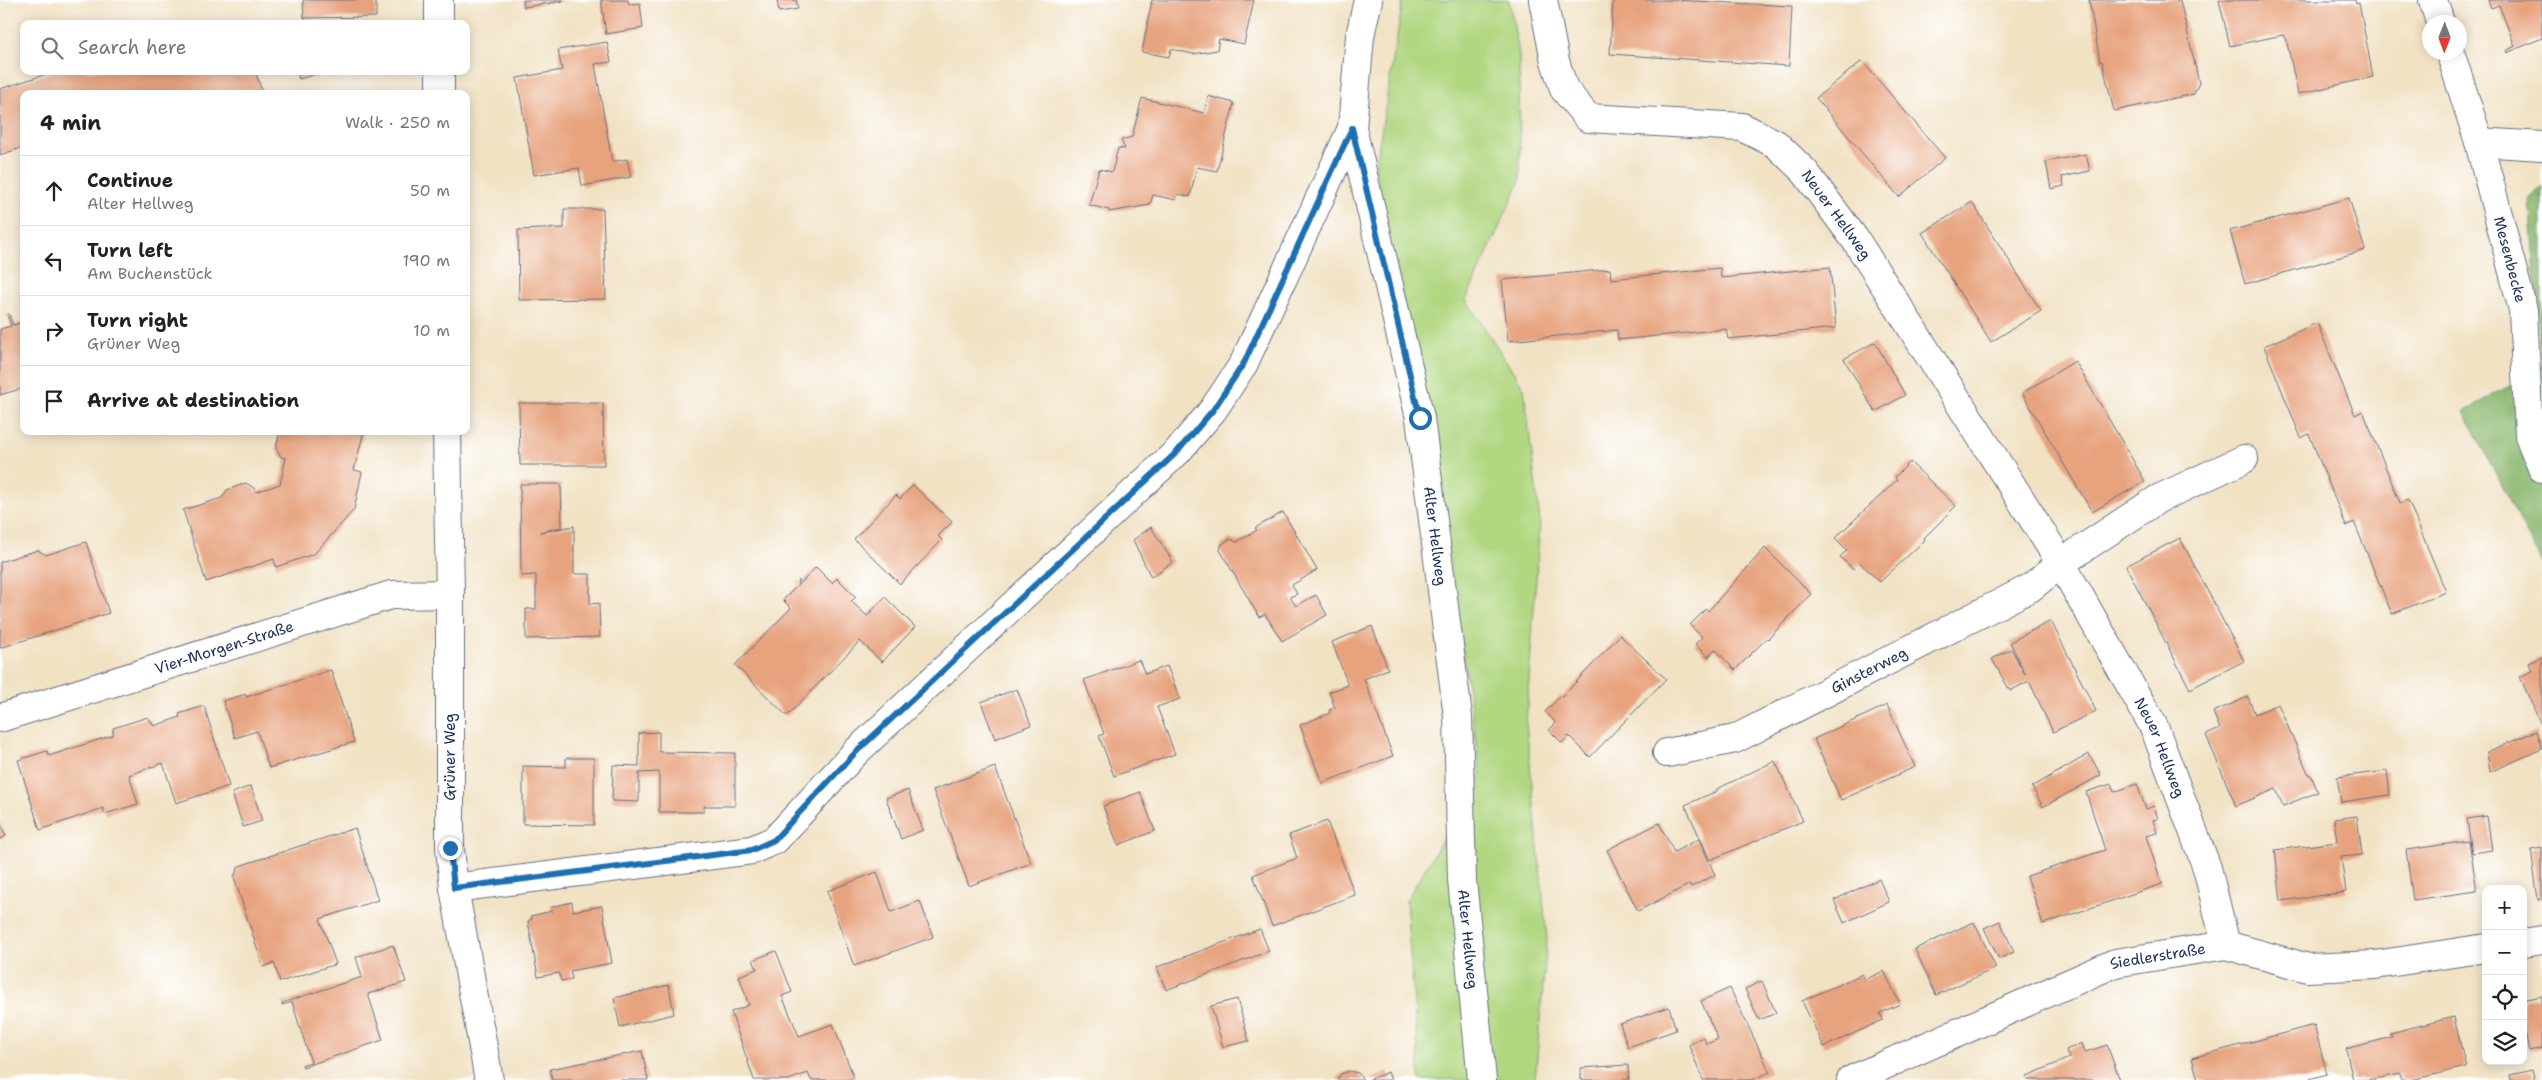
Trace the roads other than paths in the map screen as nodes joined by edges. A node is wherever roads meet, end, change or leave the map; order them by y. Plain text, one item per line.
1 (438, 0) edge
2 (1368, 0) edge
3 (1542, 0) edge
4 (2433, 0) edge
5 (2438, 15) edge
6 (439, 20) edge
7 (2453, 60) edge
8 (440, 75) edge
9 (440, 90) edge
10 (1352, 128) junction
11 (2479, 142) junction
12 (2542, 146) edge
13 (447, 435) edge
14 (2244, 459) dead end
15 (2542, 468) edge
16 (2061, 564) junction
17 (450, 594) junction
18 (0, 718) edge
19 (1667, 753) dead end
20 (454, 888) junction
21 (2542, 940) edge
22 (2527, 942) edge
23 (2226, 945) junction
24 (2482, 949) edge
25 (489, 1080) edge
26 (1482, 1080) edge
27 (1852, 1080) edge

1 - 6 street
2 - 10 street, Alter Hellweg
3 - 16 street, Neuer Hellweg
4 - 5 street
7 - 11 street, Mesenbecke
8 - 9 street
10 - 20 street
10 - 26 street, Alter Hellweg
11 - 12 street
11 - 15 street, Mesenbecke
13 - 17 street, Grüner Weg
14 - 16 street
16 - 19 street, Ginsterweg
16 - 23 street, Neuer Hellweg
17 - 18 street, Vier-Morgen-Straße
17 - 20 street, Grüner Weg
20 - 25 street, Grüner Weg
21 - 22 street
23 - 24 street, Siedlerstraße
23 - 27 street, Siedlerstraße

